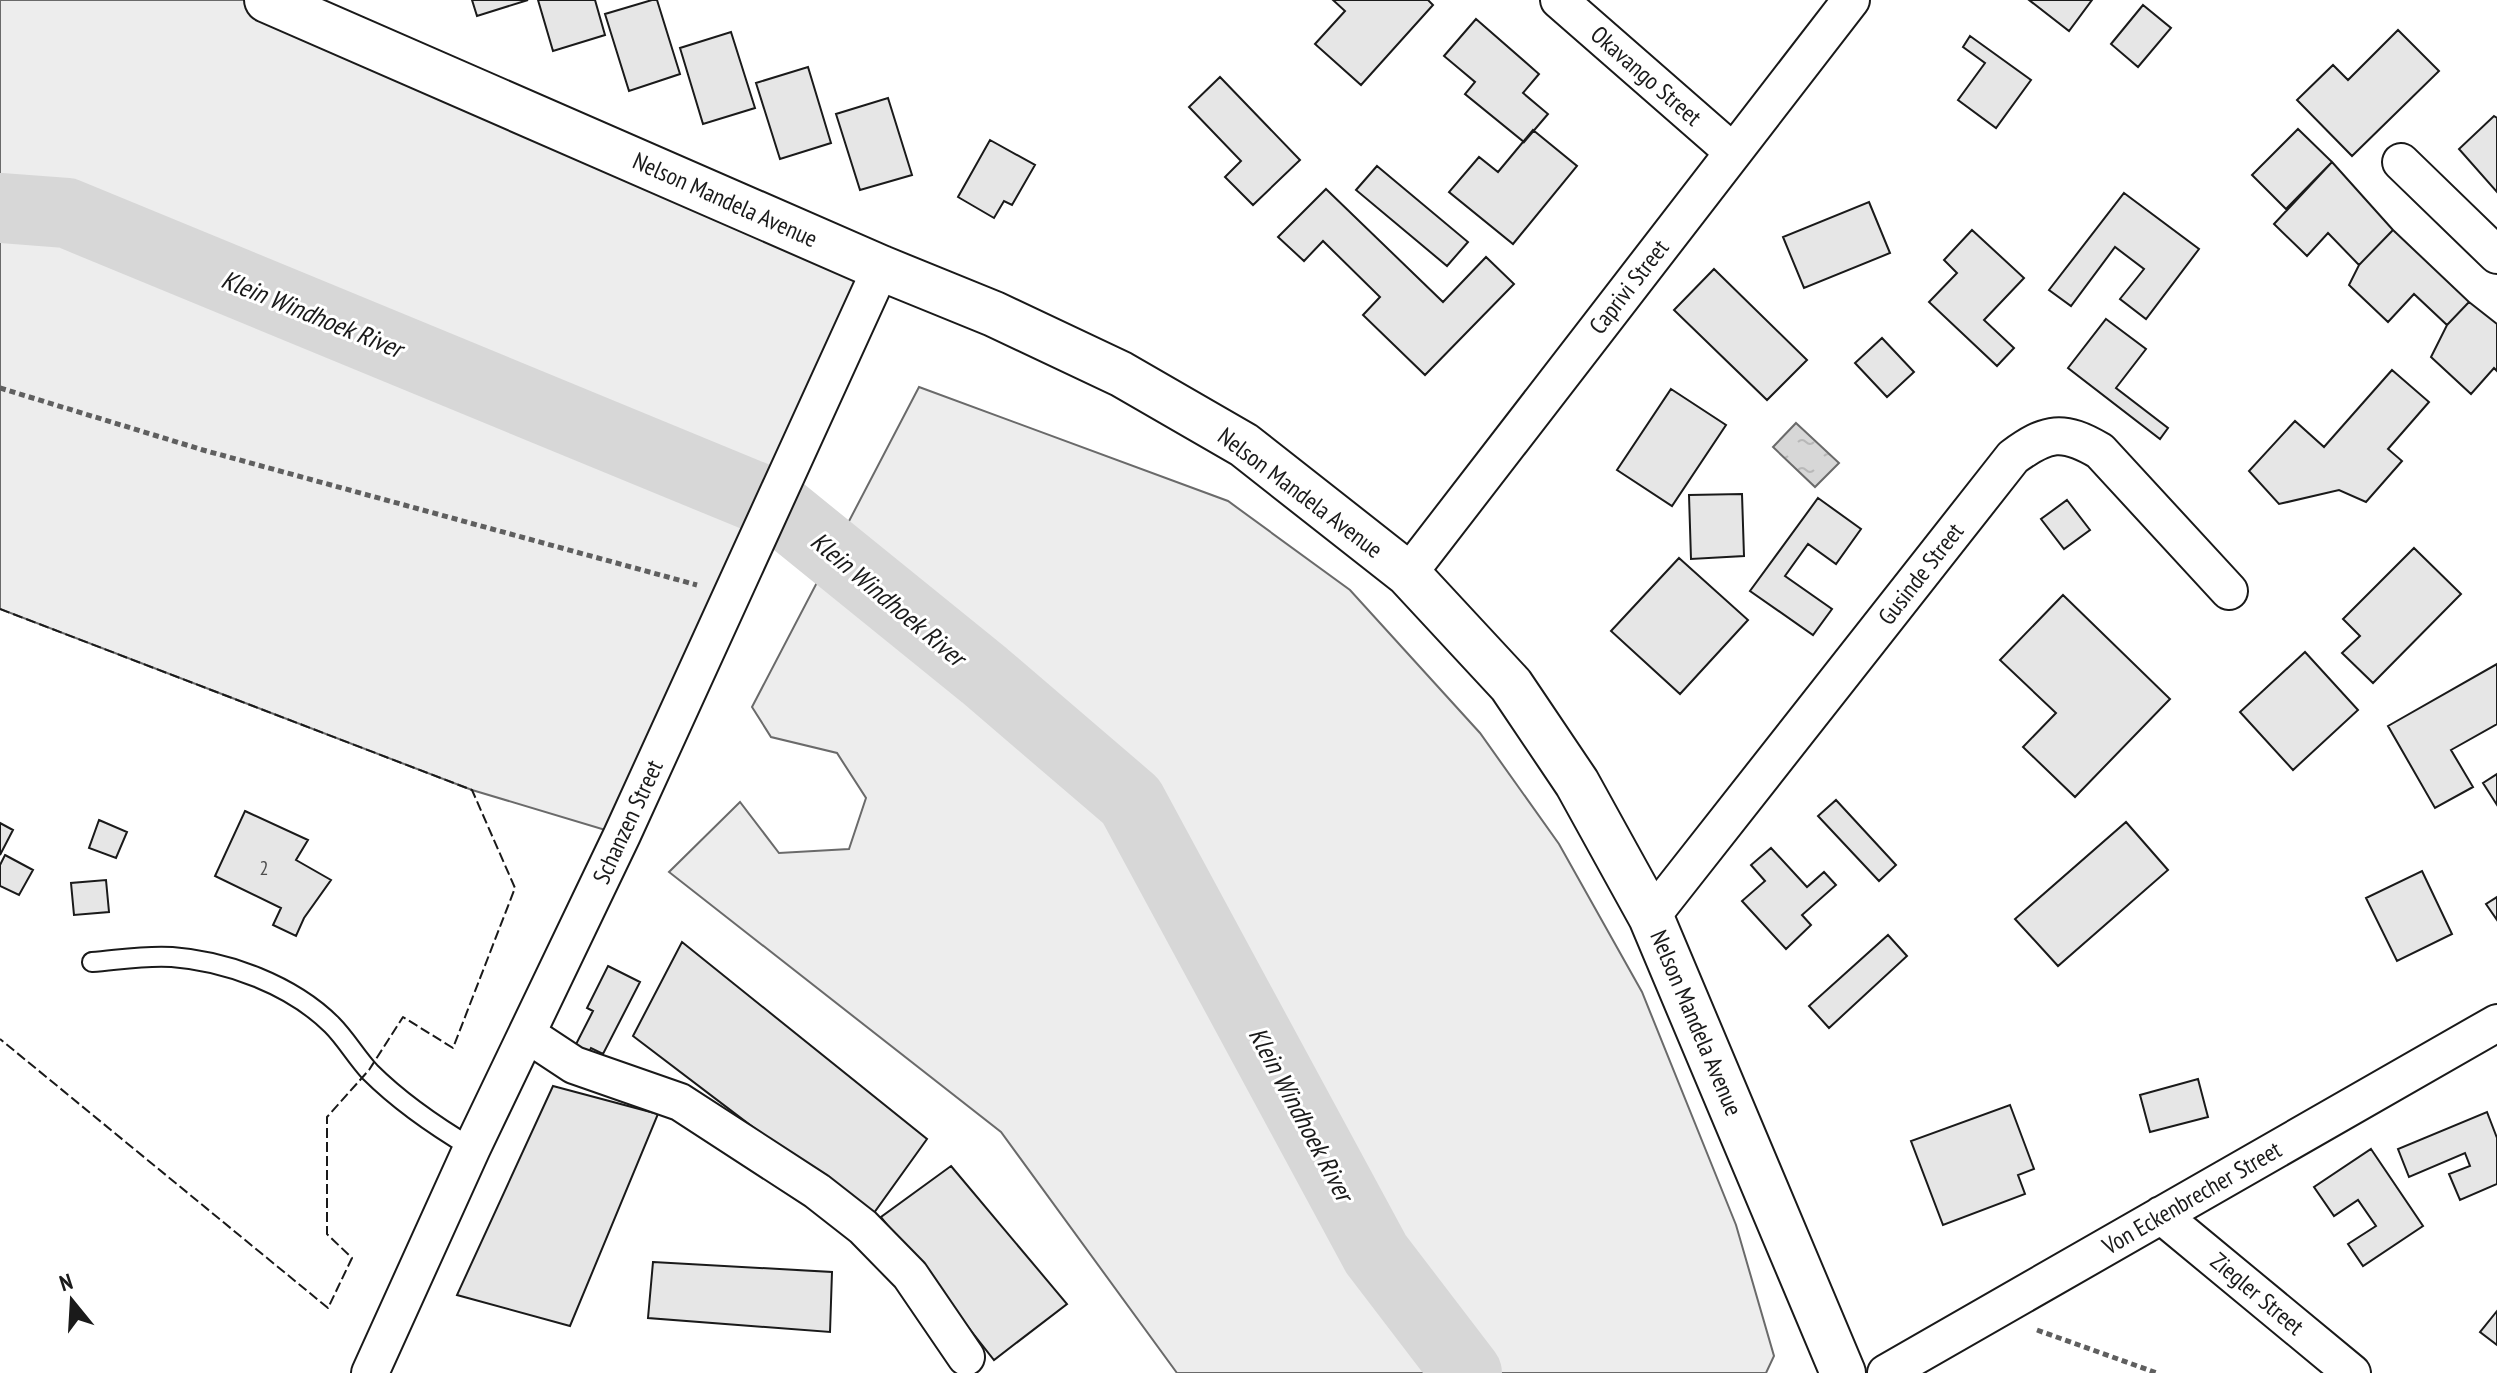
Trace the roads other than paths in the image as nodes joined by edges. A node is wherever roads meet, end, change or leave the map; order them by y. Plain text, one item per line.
1 (267, 0) edge
2 (1559, 0) edge
3 (1851, 0) edge
4 (1733, 152) junction
5 (2401, 162) dead end
6 (2497, 255) edge
7 (881, 268) junction
8 (1408, 574) junction
9 (2229, 591) dead end
10 (1651, 917) junction
11 (92, 962) dead end
12 (2497, 1023) edge
13 (527, 1034) junction
14 (472, 1148) junction
15 (2161, 1215) junction
16 (966, 1357) dead end
17 (370, 1373) edge
18 (1843, 1373) edge
19 (1886, 1373) edge
20 (2352, 1373) edge

1 - 7 main road, Nelson Mandela Avenue
2 - 4 street, Okavango Street
3 - 4 street, Caprivi Street
4 - 8 street, Caprivi Street
5 - 6 street
7 - 8 main road, Nelson Mandela Avenue
7 - 13 street, Schanzen Street
8 - 10 main road, Nelson Mandela Avenue
9 - 10 street, Gusinde Street
10 - 18 main road, Nelson Mandela Avenue
11 - 14 lane
12 - 15 street, Von Eckenbrecher Street
13 - 14 street, Schanzen Street
13 - 16 street
14 - 17 street, Schanzen Street
15 - 19 street, Von Eckenbrecher Street
15 - 20 street, Ziegler Street

